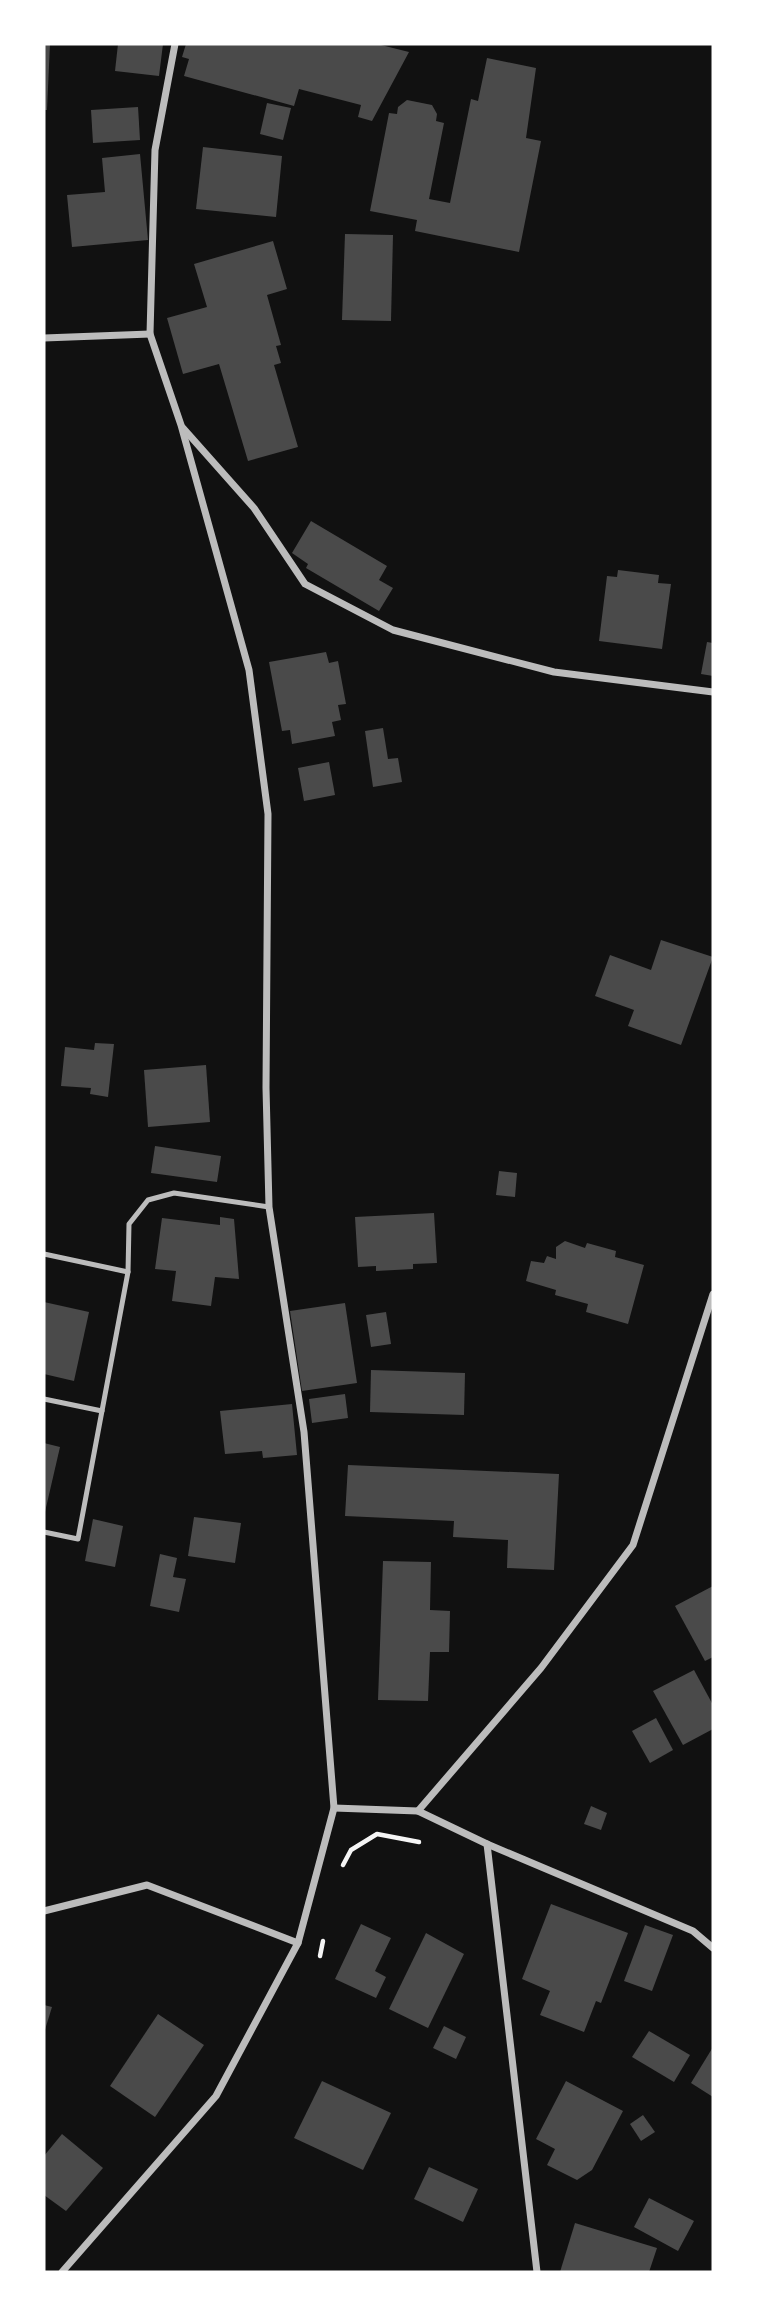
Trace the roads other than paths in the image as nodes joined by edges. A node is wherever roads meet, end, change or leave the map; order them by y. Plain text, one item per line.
1 (175, 44) edge
2 (150, 334) junction
3 (44, 338) edge
4 (181, 425) junction
5 (713, 692) edge
6 (270, 1207) junction
7 (44, 1254) edge
8 (128, 1272) junction
9 (713, 1294) edge
10 (44, 1399) edge
11 (102, 1411) junction
12 (44, 1532) edge
13 (334, 1808) junction
14 (418, 1811) junction
15 (487, 1844) junction
16 (44, 1911) edge
17 (298, 1943) junction
18 (713, 1948) edge
19 (62, 2272) edge
20 (537, 2272) edge

1 - 2 street
2 - 3 street
2 - 4 street
4 - 5 street
4 - 6 street
6 - 8 lane
6 - 13 street
7 - 8 lane
8 - 11 lane
9 - 14 street
10 - 11 lane
11 - 12 lane
13 - 14 street
13 - 17 street
14 - 15 street
15 - 18 street
15 - 20 street
16 - 17 street
17 - 19 street

